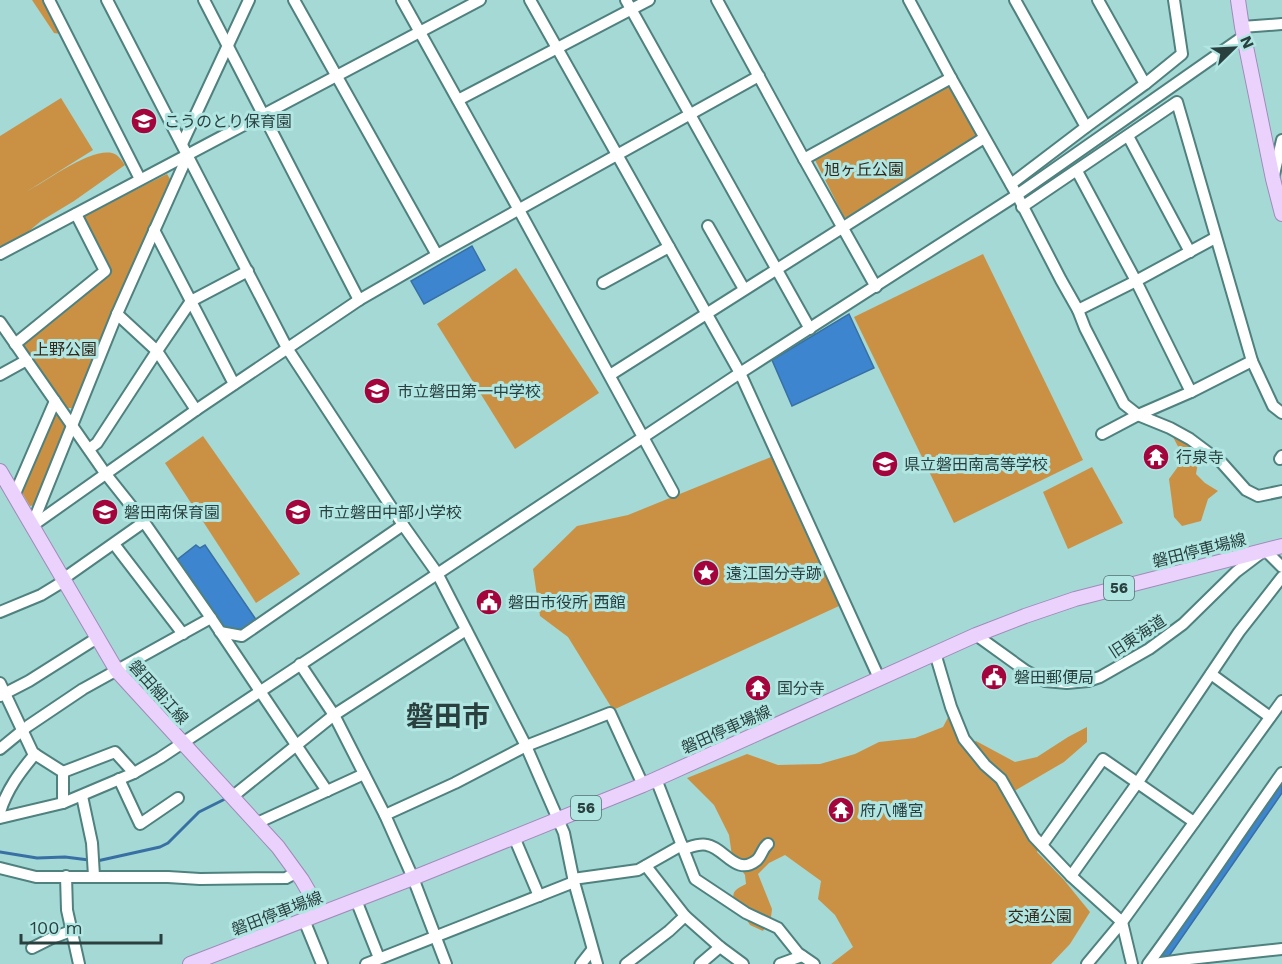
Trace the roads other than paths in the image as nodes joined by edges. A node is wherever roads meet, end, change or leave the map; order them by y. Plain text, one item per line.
1 (49, 0) edge
2 (107, 0) edge
3 (204, 0) edge
4 (249, 0) edge
5 (294, 0) edge
6 (402, 0) edge
7 (480, 0) edge
8 (530, 0) edge
9 (649, 0) edge
10 (717, 0) edge
11 (909, 0) edge
12 (1016, 0) edge
13 (1098, 0) edge
14 (1174, 0) edge
15 (1238, 0) edge
16 (629, 5) edge
17 (1282, 24) edge
18 (1243, 31) junction
19 (420, 33) junction
20 (227, 46) junction
21 (557, 49) junction
22 (337, 76) junction
23 (759, 76) junction
24 (951, 78) junction
25 (1145, 84) junction
26 (458, 100) junction
27 (690, 114) junction
28 (263, 115) junction
29 (1086, 126) junction
30 (1128, 136) junction
31 (984, 138) junction
32 (1282, 140) edge
33 (182, 144) junction
34 (188, 155) junction
35 (617, 155) junction
36 (804, 159) junction
37 (1077, 171) junction
38 (140, 179) junction
39 (1273, 179) junction
40 (1011, 184) junction
41 (1017, 195) junction
42 (1022, 207) junction
43 (519, 210) junction
44 (76, 214) junction
45 (1282, 214) edge
46 (708, 226) dead end
47 (842, 228) junction
48 (154, 230) junction
49 (1215, 238) junction
50 (669, 247) junction
51 (1190, 252) junction
52 (0, 254) edge
53 (437, 255) junction
54 (777, 269) junction
55 (248, 272) junction
56 (1136, 282) junction
57 (603, 283) dead end
58 (876, 287) junction
59 (744, 290) junction
60 (358, 300) junction
61 (191, 301) junction
62 (1078, 310) junction
63 (117, 314) junction
64 (706, 314) junction
65 (0, 322) edge
66 (810, 329) junction
67 (15, 344) junction
68 (287, 348) junction
69 (157, 351) junction
70 (27, 360) junction
71 (1252, 361) junction
72 (740, 373) junction
73 (0, 375) edge
74 (610, 375) junction
75 (234, 384) junction
76 (1191, 392) junction
77 (55, 401) junction
78 (196, 410) junction
79 (1282, 413) edge
80 (1138, 415) junction
81 (72, 425) junction
82 (1102, 434) dead end
83 (644, 437) junction
84 (89, 449) junction
85 (0, 471) edge
86 (105, 473) junction
87 (1282, 491) edge
88 (673, 492) dead end
89 (14, 496) junction
90 (144, 522) junction
91 (403, 525) junction
92 (32, 526) junction
93 (114, 543) junction
94 (1282, 546) edge
95 (1265, 550) junction
96 (1282, 567) edge
97 (437, 573) junction
98 (1282, 577) edge
99 (64, 580) junction
100 (0, 612) edge
101 (211, 618) junction
102 (466, 630) junction
103 (220, 632) junction
104 (183, 634) junction
105 (976, 635) junction
106 (97, 638) junction
107 (935, 653) junction
108 (300, 664) junction
109 (117, 671) junction
110 (1211, 674) junction
111 (879, 678) junction
112 (0, 683) edge
113 (259, 691) junction
114 (3, 695) edge
115 (1282, 701) edge
116 (334, 715) junction
117 (1270, 717) junction
118 (23, 730) junction
119 (182, 742) junction
120 (296, 746) junction
121 (526, 746) junction
122 (0, 749) edge
123 (35, 754) junction
124 (63, 772) junction
125 (134, 773) junction
126 (1282, 773) edge
127 (364, 774) junction
128 (119, 779) junction
129 (650, 782) junction
130 (1138, 782) junction
131 (327, 791) junction
132 (82, 796) junction
133 (232, 797) junction
134 (178, 798) dead end
135 (63, 803) junction
136 (0, 812) edge
137 (385, 816) junction
138 (0, 818) edge
139 (558, 819) junction
140 (1194, 822) junction
141 (257, 823) junction
142 (514, 837) junction
143 (768, 844) dead end
144 (1041, 844) junction
145 (683, 847) junction
146 (646, 866) junction
147 (0, 868) edge
148 (297, 872) junction
149 (66, 876) junction
150 (94, 876) junction
151 (1071, 876) junction
152 (412, 878) junction
153 (574, 881) junction
154 (539, 896) junction
155 (356, 900) junction
156 (321, 913) junction
157 (686, 916) junction
158 (304, 921) junction
159 (1122, 922) junction
160 (71, 931) junction
161 (435, 936) junction
162 (720, 947) junction
163 (32, 948) dead end
164 (1282, 949) edge
165 (592, 950) junction
166 (802, 956) junction
167 (379, 958) junction
168 (79, 964) edge
169 (190, 964) edge
170 (322, 964) edge
171 (366, 964) edge
172 (446, 964) edge
173 (581, 964) edge
174 (597, 964) edge
175 (626, 964) edge
176 (700, 964) edge
177 (743, 964) edge
178 (780, 964) edge
179 (814, 964) edge
180 (1087, 964) edge
181 (1132, 964) edge
182 (1148, 964) edge
183 (1154, 964) edge

1 - 38 street
2 - 33 street
3 - 20 street
4 - 20 street
5 - 22 street
6 - 19 street
7 - 19 street
8 - 21 street
9 - 16 street
10 - 23 street
11 - 24 street
12 - 29 street
13 - 25 street
14 - 25 street
15 - 18 main road
16 - 21 street
16 - 27 street
17 - 18 street
18 - 39 main road
18 - 41 street
19 - 22 street
19 - 26 street
20 - 28 street
20 - 33 street
21 - 26 street
21 - 35 street
22 - 28 street
22 - 53 street
23 - 27 street
23 - 36 street
24 - 31 street
24 - 36 street
25 - 29 street
26 - 43 street
27 - 35 street
27 - 54 street
28 - 34 street
28 - 60 street
29 - 40 street
30 - 37 street
30 - 49 street
30 - 51 street
31 - 40 street
31 - 47 street
32 - 39 street
33 - 34 street
34 - 38 street
34 - 48 street
34 - 55 street
35 - 43 street
35 - 50 street
36 - 47 street
37 - 42 street
37 - 56 street
38 - 44 street
39 - 45 main road
40 - 41 street
41 - 42 street
41 - 58 street
42 - 62 street
43 - 53 street
43 - 74 street
44 - 52 street
44 - 67 street
46 - 59 street
47 - 54 street
47 - 58 street
48 - 61 street
48 - 63 street
49 - 51 street
49 - 71 street
50 - 57 street
50 - 64 street
51 - 56 street
53 - 60 street
54 - 59 street
54 - 66 street
55 - 61 street
55 - 68 street
56 - 62 street
56 - 76 street
58 - 66 street
59 - 64 street
60 - 68 street
61 - 69 street
61 - 75 street
62 - 80 street
63 - 69 street
63 - 81 street
64 - 72 street
64 - 74 street
65 - 67 street
66 - 72 street
67 - 70 street
68 - 75 street
68 - 91 street
69 - 78 street
69 - 84 street
70 - 73 street
70 - 77 street
71 - 76 street
71 - 79 street
72 - 83 street
72 - 111 street
74 - 83 street
75 - 78 street
76 - 80 street
77 - 81 street
77 - 89 street
78 - 86 street
80 - 82 street
80 - 87 street
81 - 84 street
81 - 92 street
83 - 88 street
83 - 97 street
84 - 86 street
85 - 89 main road, 磐田細江線
86 - 90 street
86 - 92 street
89 - 92 main road, 磐田細江線
90 - 93 street
90 - 101 street
91 - 97 street
91 - 103 street
92 - 99 main road, 磐田細江線
93 - 99 street
93 - 104 street
94 - 95 main road, 磐田停車場線 / 56
95 - 96 street
95 - 105 main road, 磐田停車場線 / 56
95 - 105 street, 旧東海道
97 - 102 street
97 - 108 street
98 - 110 street
99 - 100 street
99 - 106 main road, 磐田細江線
101 - 103 street
101 - 104 street
102 - 116 street
102 - 121 street
103 - 113 street
104 - 109 street
105 - 107 main road, 磐田停車場線 / 56
106 - 109 main road, 磐田細江線
106 - 114 street
107 - 111 main road, 磐田停車場線 / 56
107 - 144 street
108 - 113 street
108 - 116 street
109 - 118 street
109 - 119 main road, 磐田細江線
110 - 117 street
110 - 130 street
111 - 129 main road, 磐田停車場線 / 56
112 - 114 street
113 - 119 street
113 - 120 street
114 - 118 street
115 - 117 street
116 - 120 street
116 - 127 street
117 - 140 street
118 - 122 street
118 - 123 street
119 - 125 street
119 - 133 main road, 磐田細江線
120 - 131 street
120 - 133 street
121 - 129 street
121 - 137 street
121 - 139 street
123 - 124 street
123 - 136 street
124 - 125 street
124 - 135 street
125 - 128 street
126 - 182 street
127 - 131 street
127 - 137 street
128 - 132 street
128 - 134 street
129 - 139 main road, 磐田停車場線 / 56
129 - 145 street
130 - 140 street
130 - 144 street
130 - 151 street
131 - 141 street
132 - 135 street
132 - 150 street
133 - 141 main road, 磐田細江線
135 - 138 street
137 - 152 street
139 - 142 main road, 磐田停車場線 / 56
139 - 153 street
140 - 159 street
141 - 148 main road, 磐田細江線
142 - 152 main road, 磐田停車場線 / 56
142 - 154 street
143 - 145 street
144 - 151 street
145 - 146 street
145 - 166 street
146 - 153 street
146 - 157 street
147 - 149 street
148 - 150 street
148 - 156 main road, 磐田細江線
149 - 150 street
149 - 160 street
151 - 159 street
152 - 155 main road, 磐田停車場線 / 56
152 - 161 street
153 - 154 street
153 - 165 street
154 - 161 street
155 - 156 main road, 磐田停車場線 / 56
155 - 167 street
156 - 158 main road, 磐田停車場線 / 56
157 - 162 street
157 - 175 street
158 - 169 main road, 磐田停車場線 / 56
158 - 170 street
159 - 180 street
159 - 181 street
160 - 163 street
160 - 168 street
161 - 167 street
161 - 172 street
162 - 176 street
162 - 177 street
164 - 183 street
165 - 173 street
165 - 174 street
166 - 178 street
166 - 179 street
167 - 171 street

